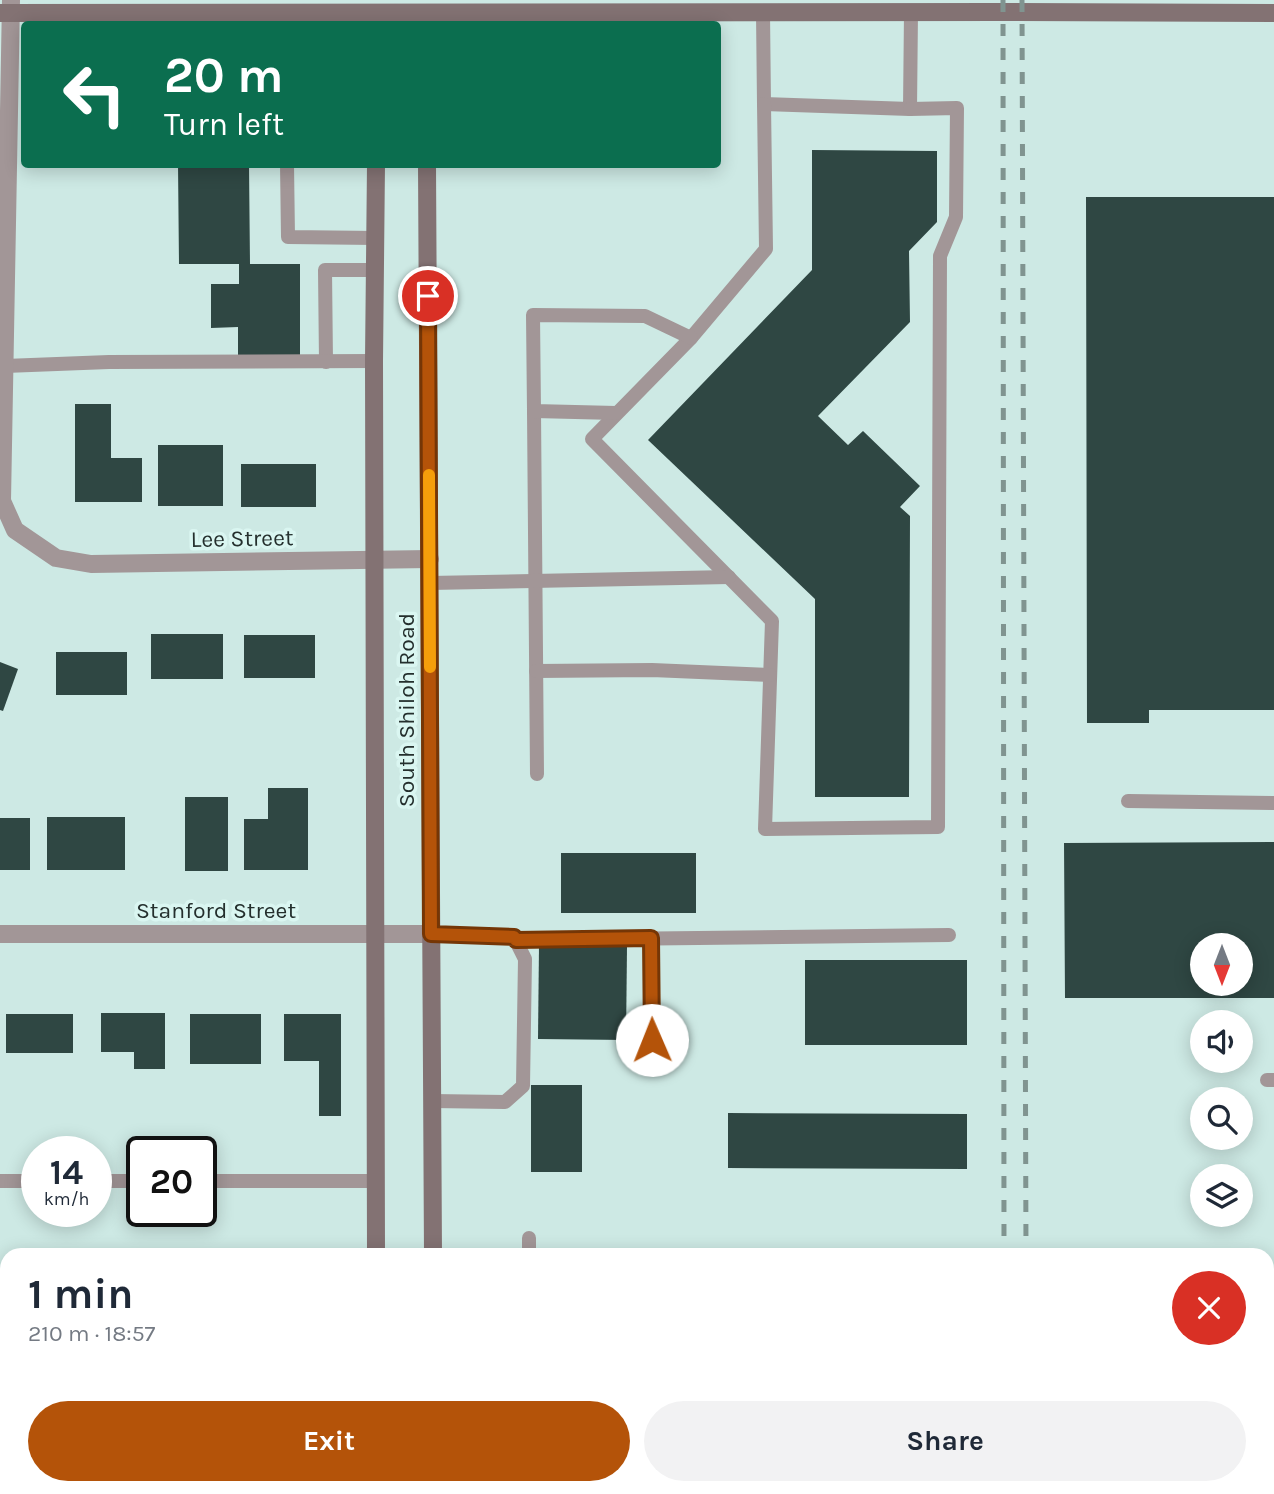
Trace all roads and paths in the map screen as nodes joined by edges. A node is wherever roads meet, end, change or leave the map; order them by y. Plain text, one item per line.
1 (912, 6) edge
2 (7, 9) edge
3 (375, 12) edge
4 (427, 13) edge
5 (763, 13) junction
6 (1274, 13) edge
7 (186, 19) edge
8 (287, 19) edge
9 (764, 104) junction
10 (910, 109) junction
11 (287, 168) edge
12 (376, 168) edge
13 (427, 168) edge
14 (376, 238) junction
15 (375, 270) junction
16 (691, 338) junction
17 (374, 361) junction
18 (326, 362) junction
19 (5, 366) junction
20 (534, 411) junction
21 (616, 413) junction
22 (429, 559) junction
23 (376, 561) junction
24 (729, 577) junction
25 (536, 579) junction
26 (429, 583) junction
27 (536, 671) junction
28 (770, 675) junction
29 (537, 774) dead end
30 (1128, 801) dead end
31 (1274, 803) edge
32 (0, 934) edge
33 (376, 934) junction
34 (431, 934) junction
35 (949, 935) dead end
36 (651, 938) junction
37 (516, 940) junction
38 (652, 1062) dead end
39 (432, 1101) junction
40 (0, 1181) edge
41 (21, 1181) edge
42 (217, 1181) edge
43 (376, 1181) junction
44 (529, 1238) dead end
45 (376, 1248) edge
46 (433, 1248) edge
47 (529, 1248) edge

1 - 5 main road
1 - 6 main road
1 - 10 lane
2 - 7 main road
2 - 19 street
3 - 4 main road
3 - 8 main road
4 - 5 main road
5 - 9 lane
7 - 8 main road
9 - 10 lane
9 - 16 lane
10 - 28 lane
11 - 14 lane
12 - 14 main road, South Shiloh Road
13 - 22 main road, South Shiloh Road
14 - 15 main road, South Shiloh Road
15 - 17 main road, South Shiloh Road
15 - 18 lane
16 - 20 lane
16 - 21 lane
17 - 18 lane
17 - 23 main road, South Shiloh Road
18 - 19 lane
19 - 23 street, Lee Street
20 - 21 lane
20 - 25 lane
21 - 24 lane
22 - 23 street, Lee Street
22 - 26 main road, South Shiloh Road
23 - 33 main road, South Shiloh Road
24 - 25 lane
24 - 28 lane
25 - 26 lane
25 - 27 lane
26 - 34 main road, South Shiloh Road
27 - 28 lane
27 - 29 lane
30 - 31 lane
32 - 33 street, Stanford Street
33 - 34 street, Stanford Street
33 - 43 main road, South Shiloh Road
34 - 37 lane
34 - 39 main road, South Shiloh Road
35 - 36 lane
36 - 37 lane
36 - 38 lane
37 - 39 lane
39 - 46 main road, South Shiloh Road
40 - 41 lane
42 - 43 lane
43 - 45 main road, South Shiloh Road
44 - 47 lane

